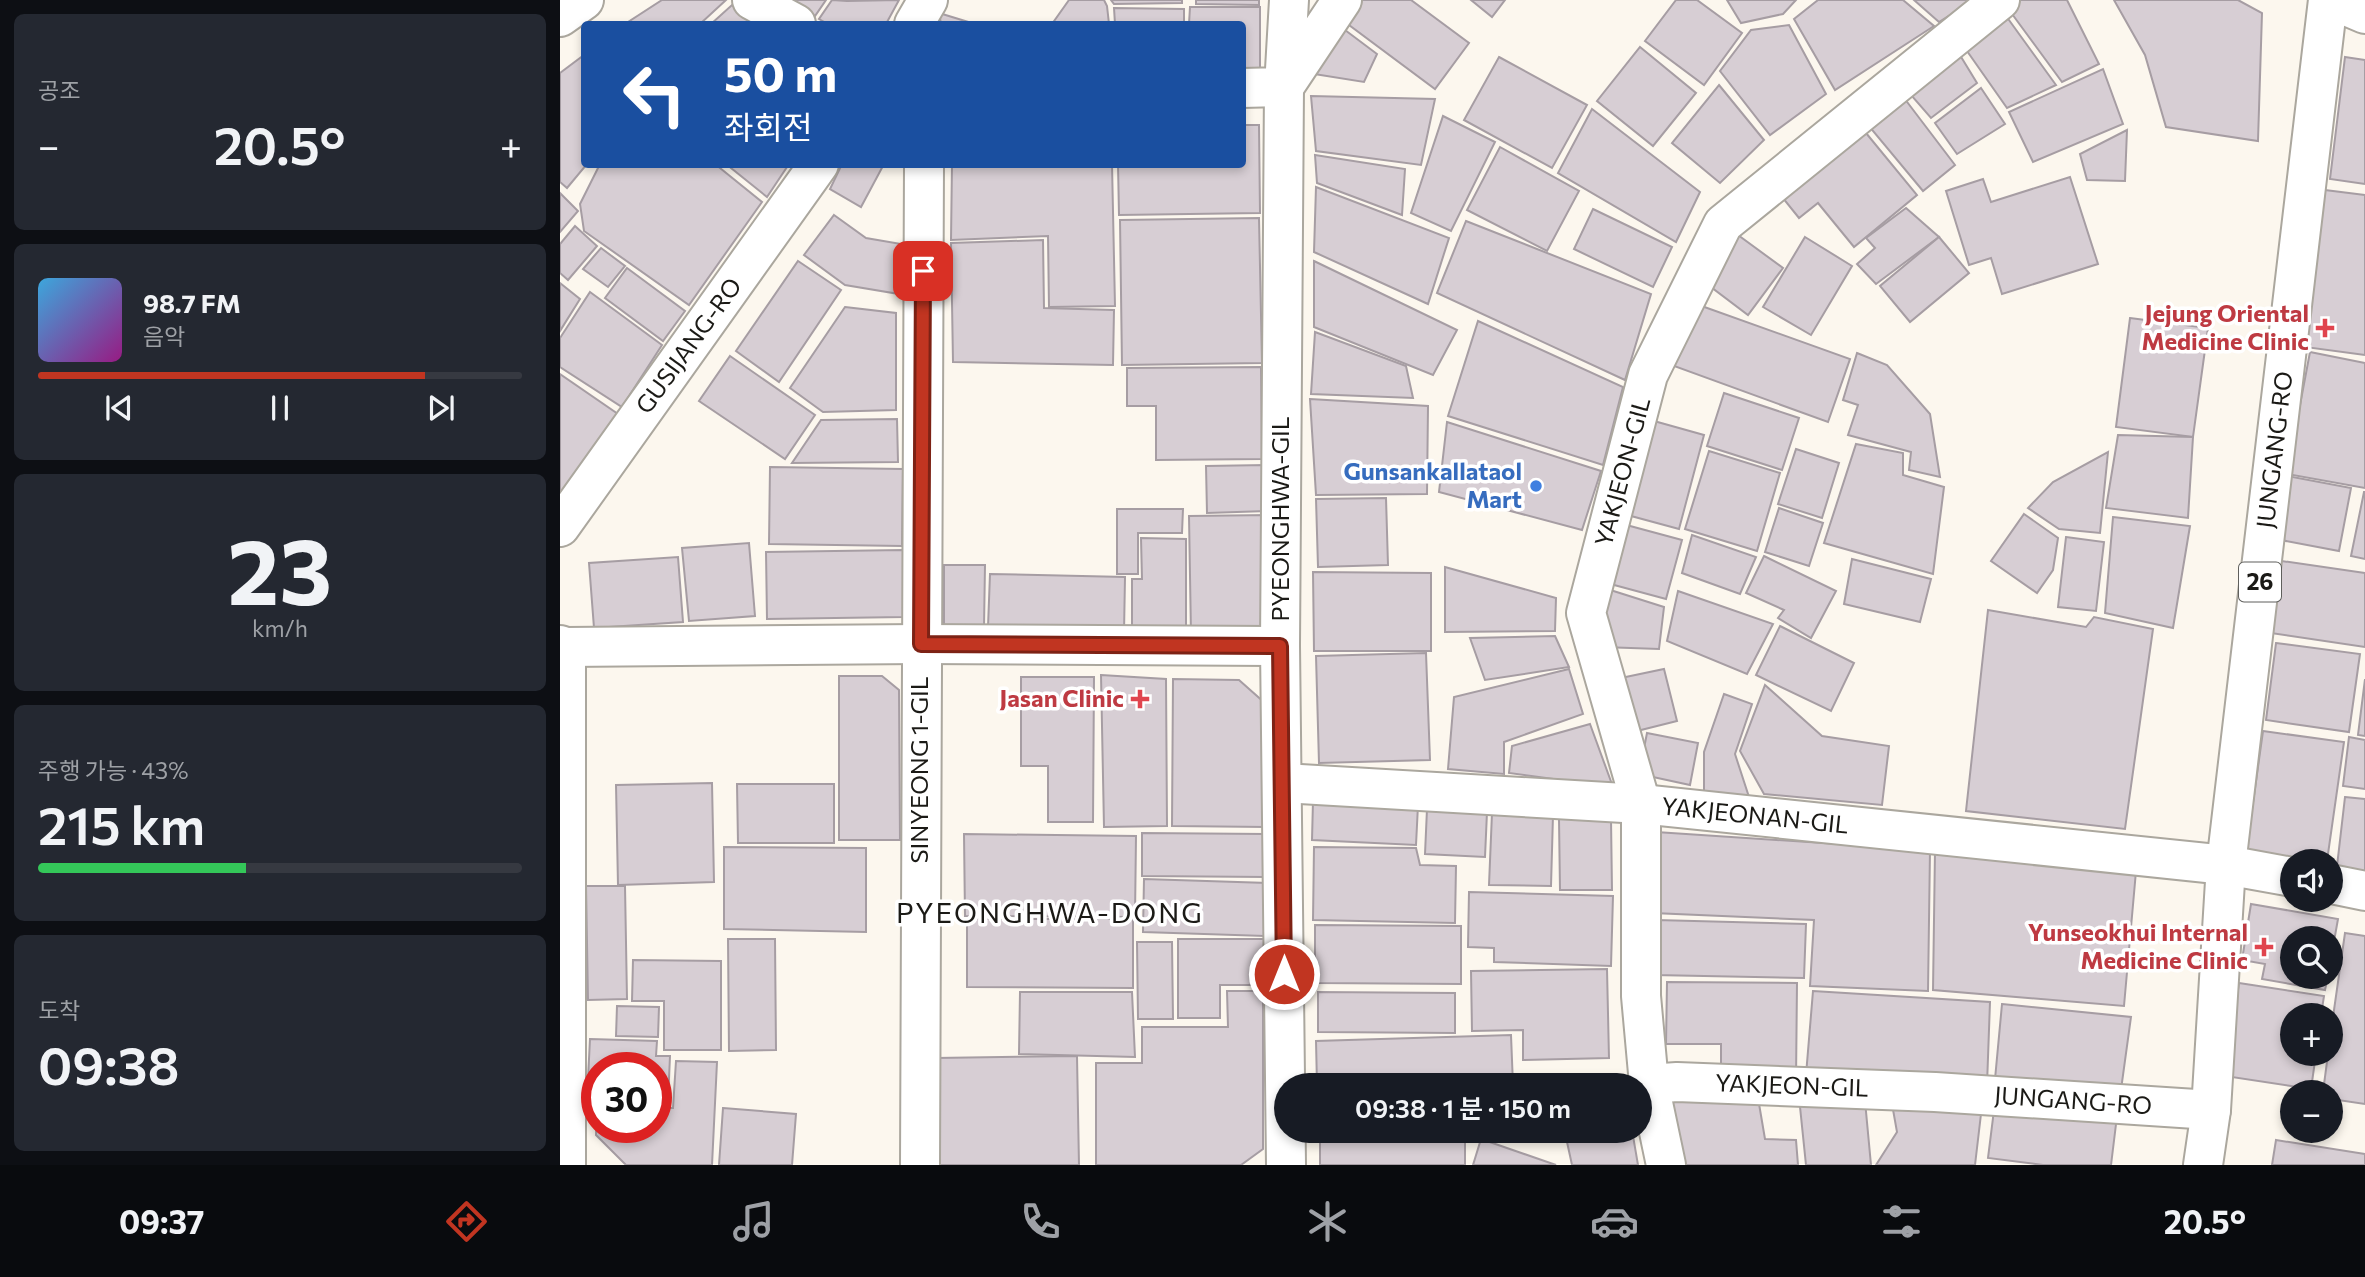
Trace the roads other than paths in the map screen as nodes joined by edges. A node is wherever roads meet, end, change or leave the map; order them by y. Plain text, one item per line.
1 (584, 0) edge
2 (752, 0) edge
3 (928, 0) edge
4 (1289, 0) edge
5 (1342, 0) edge
6 (2000, 0) edge
7 (2330, 0) edge
8 (2365, 14) edge
9 (560, 17) edge
10 (790, 21) edge
11 (916, 21) edge
12 (1284, 87) junction
13 (1246, 89) edge
14 (816, 168) edge
15 (924, 168) edge
16 (560, 527) edge
17 (921, 644) junction
18 (563, 646) edge
19 (1280, 646) junction
20 (1283, 783) junction
21 (1641, 804) junction
22 (2226, 864) junction
23 (2280, 875) edge
24 (2343, 886) edge
25 (2365, 891) edge
26 (1648, 1073) edge
27 (1652, 1084) edge
28 (1935, 1092) joint
29 (1652, 1098) edge
30 (2211, 1110) junction
31 (566, 1165) edge
32 (920, 1165) edge
33 (1286, 1165) edge
34 (1666, 1165) edge
35 (2203, 1165) edge

1 - 9 street
2 - 10 street
3 - 11 street
4 - 12 street, PYEONGHWA-GIL
5 - 12 street
6 - 21 street, YAKJEON-GIL
7 - 8 street
7 - 22 street, JUNGANG-RO / 26
12 - 13 street
12 - 19 street, PYEONGHWA-GIL
14 - 16 street, GUSIJANG-RO
15 - 17 street, SINYEONG 1-GIL
17 - 18 street
17 - 19 street
17 - 32 street, SINYEONG 1-GIL
18 - 31 street
19 - 20 street, PYEONGHWA-GIL
20 - 21 street, YAKJEONAN-GIL
20 - 33 street, PYEONGHWA-GIL
21 - 22 street, YAKJEONAN-GIL
21 - 26 street, YAKJEON-GIL
22 - 23 street, YAKJEONAN-GIL
22 - 30 street, JUNGANG-RO / 26
24 - 25 street
27 - 28 street, YAKJEON-GIL
28 - 30 street, JUNGANG-RO
29 - 34 street, YAKJEON-GIL
30 - 35 street, JUNGANG-RO / 26

